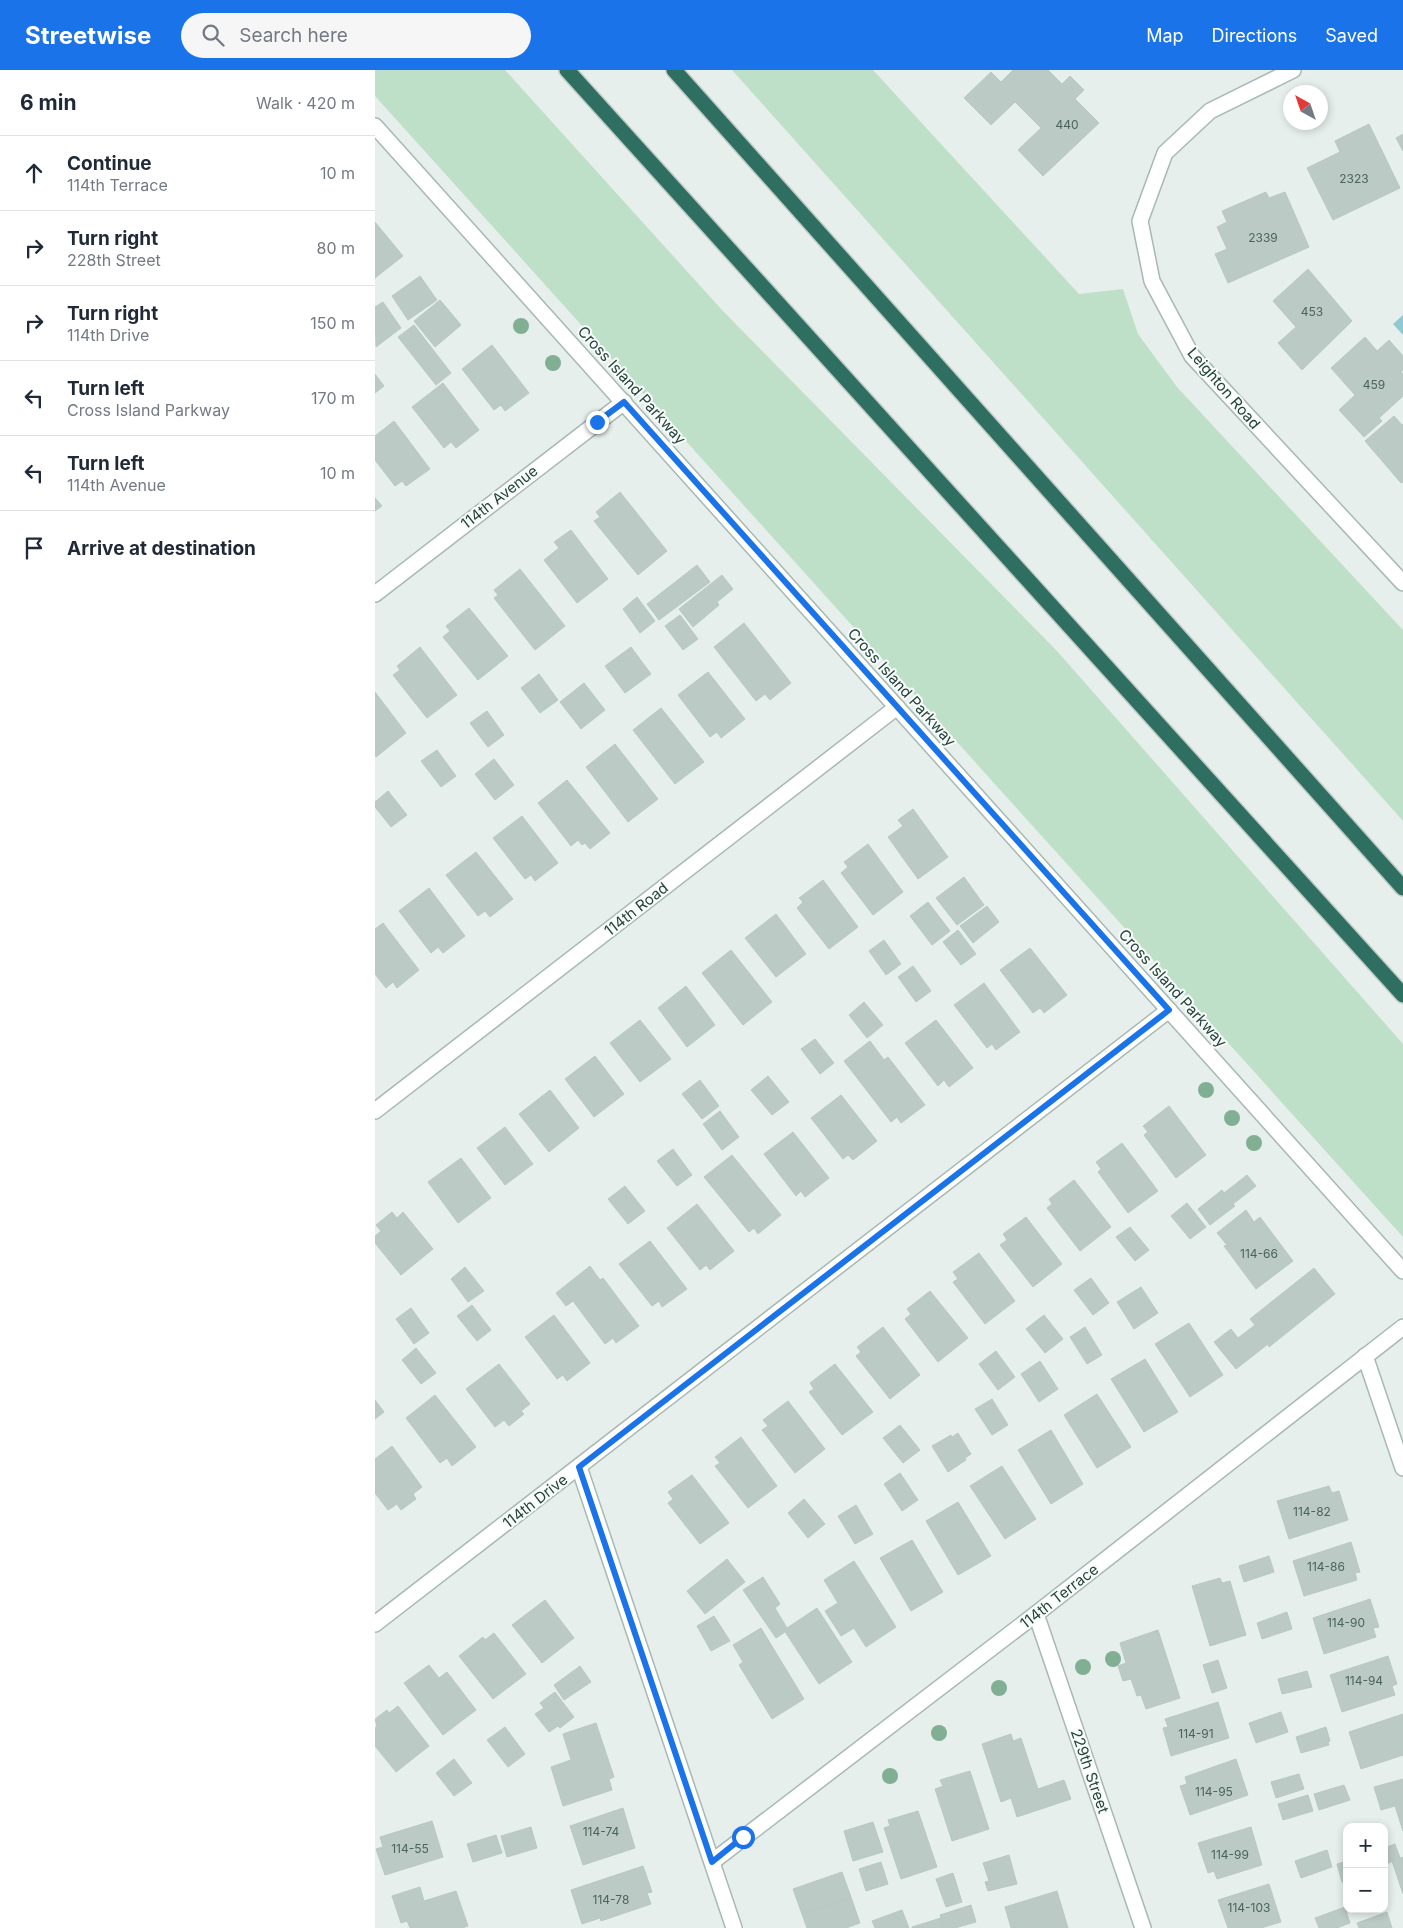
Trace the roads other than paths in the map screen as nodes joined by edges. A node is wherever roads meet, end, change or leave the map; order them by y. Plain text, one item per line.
1 (567, 70) edge
2 (674, 70) edge
3 (1293, 70) edge
4 (375, 126) edge
5 (624, 402) junction
6 (1403, 583) edge
7 (375, 594) edge
8 (897, 707) junction
9 (1403, 888) edge
10 (1403, 995) edge
11 (1169, 1010) junction
12 (375, 1110) edge
13 (1403, 1271) edge
14 (1403, 1327) edge
15 (1365, 1356) junction
16 (579, 1467) junction
17 (1403, 1468) edge
18 (1036, 1614) junction
19 (375, 1624) edge
20 (712, 1862) junction
21 (734, 1928) edge
22 (1143, 1928) edge

1 - 10 highway
2 - 9 highway
3 - 6 street, Leighton Road
4 - 5 street, Cross Island Parkway
5 - 7 street, 114th Avenue
5 - 8 street, Cross Island Parkway
8 - 11 street, Cross Island Parkway
8 - 12 street, 114th Road
11 - 13 street, Cross Island Parkway
11 - 16 street, 114th Drive
14 - 15 street, 114th Terrace
15 - 17 street
15 - 18 street, 114th Terrace
16 - 19 street, 114th Drive
16 - 20 street
18 - 20 street, 114th Terrace
18 - 22 street, 229th Street
20 - 21 street

